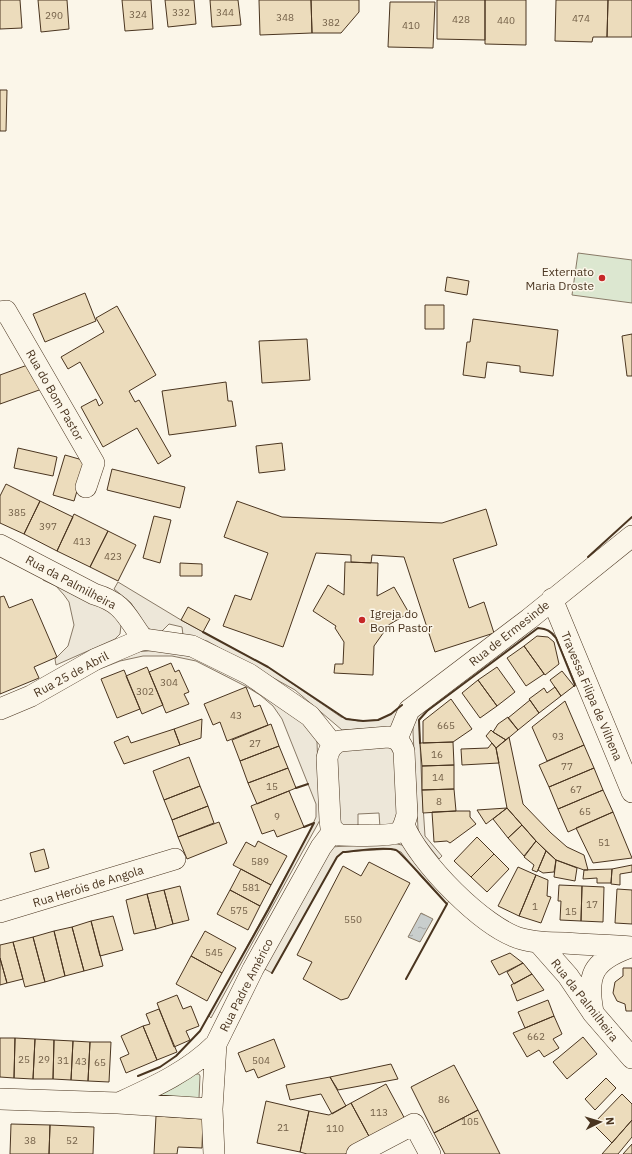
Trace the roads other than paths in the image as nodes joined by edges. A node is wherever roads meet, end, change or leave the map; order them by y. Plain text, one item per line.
1 (0, 312) edge
2 (86, 487) dead end
3 (632, 536) edge
4 (0, 545) edge
5 (552, 599) junction
6 (143, 639) junction
7 (0, 709) edge
8 (397, 739) junction
9 (336, 743) junction
10 (632, 792) edge
11 (404, 825) junction
12 (333, 831) junction
13 (175, 859) dead end
14 (0, 912) edge
15 (538, 942) junction
16 (631, 947) edge
17 (593, 1013) junction
18 (216, 1044) junction
19 (632, 1058) edge
20 (0, 1099) edge
21 (118, 1103) junction
22 (212, 1109) junction
23 (218, 1153) edge
24 (357, 1154) edge
25 (430, 1154) edge

1 - 2 street, Rua do Bom Pastor
3 - 5 street, Rua de Ermesinde
4 - 6 street, Rua da Palmilheira
5 - 8 street, Rua de Ermesinde
5 - 10 street, Travessa Filipa de Vilhena
6 - 7 street, Rua 25 de Abril
6 - 9 street
8 - 9 street
8 - 11 street
9 - 12 street
11 - 12 street
11 - 15 street
12 - 18 street, Rua Padre Américo
13 - 14 street, Rua Heróis de Angola
15 - 16 street
15 - 17 street, Rua da Palmilheira
16 - 17 street
17 - 19 street, Rua da Palmilheira
18 - 21 street
18 - 22 street, Rua Padre Américo
20 - 21 street
21 - 22 street
22 - 23 street, Rua Padre Américo
24 - 25 street

